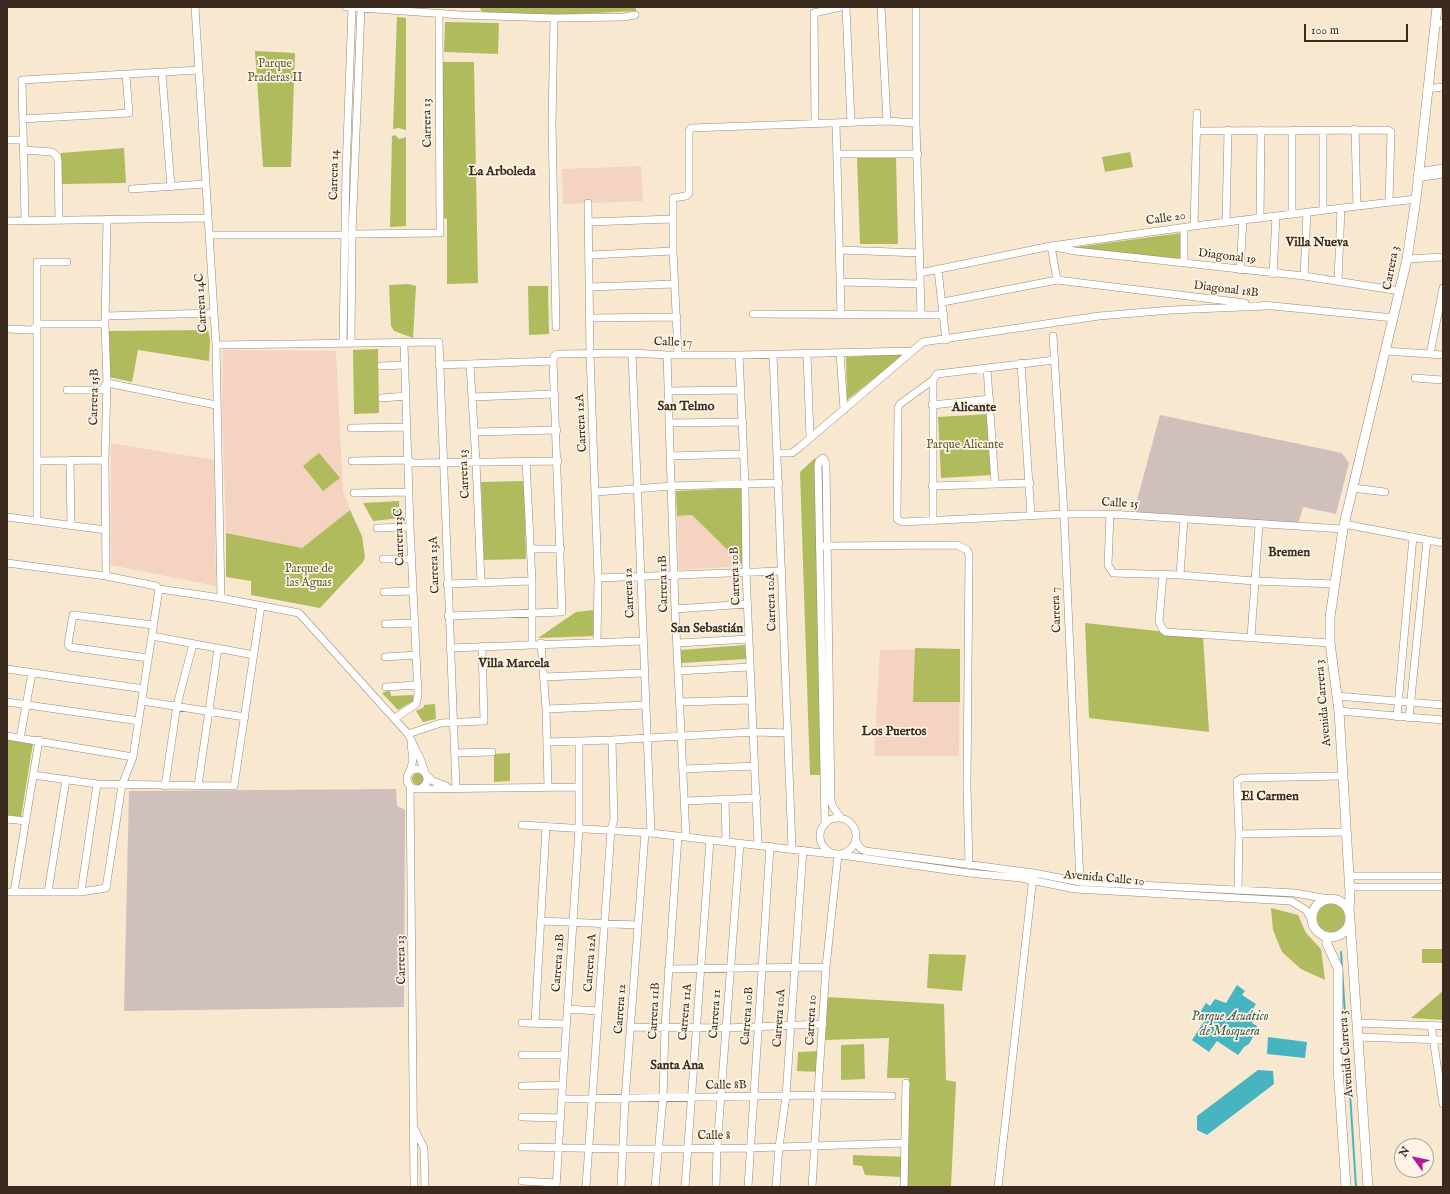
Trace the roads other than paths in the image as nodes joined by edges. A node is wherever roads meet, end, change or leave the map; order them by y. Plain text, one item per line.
1 (195, 7) edge
2 (346, 7) edge
3 (352, 7) edge
4 (840, 7) edge
5 (846, 7) edge
6 (881, 7) edge
7 (916, 7) edge
8 (1437, 7) edge
9 (360, 8) edge
10 (439, 14) junction
11 (635, 14) dead end
12 (554, 18) junction
13 (1439, 24) edge
14 (199, 70) junction
15 (162, 73) junction
16 (126, 75) junction
17 (1443, 87) edge
18 (1427, 89) junction
19 (1197, 113) dead end
20 (23, 119) junction
21 (887, 121) junction
22 (836, 122) junction
23 (852, 122) junction
24 (916, 123) junction
25 (816, 124) junction
26 (1356, 129) junction
27 (1228, 130) junction
28 (1261, 130) junction
29 (1292, 130) junction
30 (1323, 130) junction
31 (1197, 131) junction
32 (7, 140) edge
33 (23, 140) junction
34 (23, 150) junction
35 (838, 154) junction
36 (918, 154) junction
37 (1443, 168) edge
38 (1443, 174) edge
39 (1418, 175) junction
40 (205, 184) junction
41 (171, 187) junction
42 (132, 189) dead end
43 (1416, 199) junction
44 (1389, 202) junction
45 (588, 203) dead end
46 (1357, 206) junction
47 (1341, 208) junction
48 (1323, 210) junction
49 (1307, 212) junction
50 (1292, 214) junction
51 (1276, 216) junction
52 (207, 218) junction
53 (1260, 218) junction
54 (107, 219) junction
55 (672, 219) junction
56 (25, 220) junction
57 (59, 220) junction
58 (1242, 220) junction
59 (7, 221) edge
60 (589, 222) junction
61 (1226, 222) junction
62 (1194, 226) junction
63 (1184, 228) junction
64 (348, 234) junction
65 (209, 235) junction
66 (1051, 246) junction
67 (839, 250) junction
68 (673, 251) junction
69 (920, 253) junction
70 (590, 255) junction
71 (1443, 257) edge
72 (1407, 259) junction
73 (67, 262) dead end
74 (1184, 263) junction
75 (938, 270) junction
76 (1240, 270) junction
77 (920, 273) junction
78 (1273, 274) junction
79 (1304, 276) junction
80 (1056, 280) junction
81 (1338, 281) junction
82 (841, 282) junction
83 (674, 284) junction
84 (920, 284) junction
85 (591, 286) junction
86 (1443, 288) edge
87 (1400, 291) junction
88 (943, 302) junction
89 (1267, 306) junction
90 (214, 314) junction
91 (753, 314) dead end
92 (1440, 314) edge
93 (841, 315) junction
94 (921, 315) junction
95 (944, 315) junction
96 (677, 317) junction
97 (591, 318) junction
98 (1394, 318) junction
99 (105, 320) junction
100 (38, 324) junction
101 (556, 327) dead end
102 (7, 329) edge
103 (1054, 336) dead end
104 (946, 340) junction
105 (343, 343) junction
106 (351, 343) junction
107 (404, 343) junction
108 (216, 345) junction
109 (912, 351) junction
110 (1386, 351) junction
111 (632, 353) junction
112 (840, 353) junction
113 (590, 354) junction
114 (678, 354) junction
115 (773, 354) junction
116 (807, 354) junction
117 (1430, 354) junction
118 (667, 355) junction
119 (739, 355) junction
120 (1443, 355) edge
121 (1055, 360) junction
122 (553, 361) junction
123 (1021, 363) junction
124 (405, 365) junction
125 (439, 365) junction
126 (470, 365) junction
127 (381, 366) dead end
128 (987, 368) junction
129 (1415, 378) dead end
130 (932, 380) junction
131 (1443, 380) edge
132 (107, 383) junction
133 (67, 390) dead end
134 (741, 390) junction
135 (668, 391) junction
136 (555, 394) junction
137 (406, 396) junction
138 (472, 397) junction
139 (382, 398) dead end
140 (990, 399) junction
141 (216, 405) junction
142 (932, 405) junction
143 (844, 410) junction
144 (742, 422) junction
145 (669, 423) junction
146 (407, 427) junction
147 (351, 428) dead end
148 (557, 430) junction
149 (474, 432) junction
150 (810, 437) junction
151 (777, 453) junction
152 (744, 454) junction
153 (670, 456) junction
154 (70, 460) junction
155 (105, 460) junction
156 (408, 460) junction
157 (37, 461) junction
158 (352, 461) dead end
159 (526, 461) junction
160 (558, 461) junction
161 (476, 462) junction
162 (442, 463) junction
163 (779, 483) junction
164 (1030, 483) junction
165 (995, 484) junction
166 (745, 485) junction
167 (672, 486) junction
168 (932, 486) junction
169 (1353, 488) junction
170 (636, 489) junction
171 (409, 492) junction
172 (596, 492) junction
173 (1385, 492) dead end
174 (354, 493) dead end
175 (1064, 514) junction
176 (1110, 514) junction
177 (1031, 516) junction
178 (7, 517) edge
179 (1184, 519) junction
180 (37, 520) junction
181 (933, 521) junction
182 (1259, 525) junction
183 (71, 526) junction
184 (1343, 526) junction
185 (410, 527) junction
186 (377, 528) dead end
187 (106, 530) junction
188 (1414, 537) junction
189 (1427, 540) junction
190 (1443, 543) edge
191 (823, 546) junction
192 (530, 549) junction
193 (561, 549) junction
194 (382, 559) dead end
195 (412, 559) junction
196 (7, 563) edge
197 (782, 571) junction
198 (746, 573) junction
199 (1162, 575) junction
200 (1180, 575) junction
201 (106, 576) junction
202 (640, 576) junction
203 (675, 576) junction
204 (598, 578) junction
205 (532, 581) junction
206 (1254, 581) junction
207 (481, 582) junction
208 (447, 584) junction
209 (1334, 584) junction
210 (159, 589) junction
211 (413, 591) junction
212 (384, 592) dead end
213 (221, 598) junction
214 (747, 604) junction
215 (261, 606) junction
216 (675, 609) junction
217 (532, 613) junction
218 (448, 616) junction
219 (415, 623) junction
220 (385, 624) dead end
221 (153, 625) junction
222 (152, 636) junction
223 (1251, 637) junction
224 (749, 639) junction
225 (643, 641) junction
226 (597, 642) junction
227 (541, 643) junction
228 (678, 643) junction
229 (1330, 643) junction
230 (193, 644) junction
231 (532, 644) junction
232 (482, 646) junction
233 (218, 648) junction
234 (450, 648) junction
235 (254, 654) junction
236 (416, 655) junction
237 (385, 656) dead end
238 (148, 658) junction
239 (749, 667) junction
240 (7, 669) edge
241 (678, 671) junction
242 (32, 672) junction
243 (644, 673) junction
244 (544, 677) junction
245 (418, 685) junction
246 (386, 687) dead end
247 (144, 689) junction
248 (1337, 696) junction
249 (751, 700) junction
250 (142, 701) junction
251 (7, 702) edge
252 (680, 702) junction
253 (1398, 702) junction
254 (1411, 703) junction
255 (27, 705) junction
256 (176, 705) junction
257 (646, 705) junction
258 (1443, 705) edge
259 (546, 709) junction
260 (209, 711) junction
261 (1339, 711) junction
262 (245, 716) junction
263 (1397, 716) junction
264 (395, 718) junction
265 (1409, 718) junction
266 (1443, 720) edge
267 (139, 721) junction
268 (452, 722) junction
269 (754, 732) junction
270 (788, 733) junction
271 (7, 736) edge
272 (409, 736) junction
273 (682, 736) junction
274 (20, 738) junction
275 (648, 738) junction
276 (39, 740) junction
277 (612, 740) junction
278 (579, 741) junction
279 (547, 742) junction
280 (492, 752) dead end
281 (454, 753) junction
282 (133, 757) junction
283 (828, 765) junction
284 (755, 766) junction
285 (684, 769) junction
286 (410, 771) junction
287 (33, 774) junction
288 (426, 774) junction
289 (1342, 776) junction
290 (66, 779) junction
291 (97, 784) junction
292 (122, 784) junction
293 (165, 786) junction
294 (198, 786) junction
295 (548, 787) junction
296 (579, 787) junction
297 (413, 788) junction
298 (453, 788) junction
299 (756, 798) junction
300 (724, 799) junction
301 (685, 801) junction
302 (841, 818) junction
303 (7, 819) edge
304 (26, 821) junction
305 (825, 823) junction
306 (522, 825) dead end
307 (546, 826) junction
308 (579, 828) junction
309 (611, 830) junction
310 (1346, 832) junction
311 (648, 833) junction
312 (1238, 834) junction
313 (678, 836) junction
314 (686, 837) junction
315 (710, 840) junction
316 (820, 840) junction
317 (856, 840) junction
318 (726, 841) junction
319 (740, 843) junction
320 (758, 844) junction
321 (770, 846) junction
322 (792, 848) junction
323 (803, 850) junction
324 (837, 854) junction
325 (969, 865) junction
326 (1349, 876) junction
327 (1443, 876) edge
328 (1033, 877) junction
329 (1080, 882) junction
330 (1443, 887) edge
331 (1238, 890) junction
332 (1350, 890) junction
333 (11, 892) edge
334 (48, 892) junction
335 (81, 892) junction
336 (1328, 899) junction
337 (1340, 901) junction
338 (1349, 916) junction
339 (1312, 920) junction
340 (540, 921) junction
341 (573, 922) junction
342 (605, 923) junction
343 (638, 925) junction
344 (1327, 937) junction
345 (795, 967) junction
346 (826, 967) junction
347 (701, 968) junction
348 (730, 968) junction
349 (762, 968) junction
350 (668, 969) junction
351 (566, 1009) junction
352 (598, 1011) junction
353 (522, 1023) dead end
354 (535, 1023) junction
355 (1357, 1023) junction
356 (566, 1024) junction
357 (823, 1024) junction
358 (758, 1025) junction
359 (791, 1025) junction
360 (1431, 1025) junction
361 (1443, 1026) edge
362 (630, 1027) junction
363 (665, 1027) junction
364 (696, 1027) junction
365 (726, 1028) junction
366 (1357, 1037) junction
367 (1434, 1040) junction
368 (1443, 1040) edge
369 (522, 1055) dead end
370 (564, 1055) junction
371 (906, 1083) dead end
372 (562, 1085) junction
373 (522, 1086) dead end
374 (818, 1095) junction
375 (753, 1096) junction
376 (786, 1096) junction
377 (892, 1096) dead end
378 (691, 1097) junction
379 (721, 1097) junction
380 (663, 1098) junction
381 (562, 1099) junction
382 (591, 1099) junction
383 (625, 1099) junction
384 (1443, 1104) edge
385 (522, 1117) dead end
386 (560, 1118) junction
387 (414, 1130) junction
388 (905, 1143) junction
389 (814, 1146) junction
390 (522, 1147) dead end
391 (779, 1147) junction
392 (658, 1148) junction
393 (687, 1148) junction
394 (717, 1148) junction
395 (749, 1148) junction
396 (558, 1149) junction
397 (588, 1149) junction
398 (624, 1149) junction
399 (522, 1181) dead end
400 (556, 1185) edge
401 (414, 1187) edge
402 (425, 1187) edge
403 (586, 1187) edge
404 (621, 1187) edge
405 (655, 1187) edge
406 (685, 1187) edge
407 (716, 1187) edge
408 (748, 1187) edge
409 (776, 1187) edge
410 (812, 1187) edge
411 (904, 1187) edge
412 (998, 1187) edge
413 (1346, 1187) edge
414 (1368, 1187) edge

1 - 14 street, Carrera 14C
2 - 3 street
3 - 9 street
3 - 64 street, Carrera 14
4 - 25 street
5 - 23 street
6 - 21 street
7 - 24 street
8 - 13 main road, Carrera 3
9 - 10 street
9 - 64 street, Carrera 14
10 - 12 street
10 - 64 street, Carrera 13
11 - 12 street
12 - 101 street
13 - 18 main road, Carrera 3
14 - 15 street
14 - 40 street, Carrera 14C
15 - 16 street
15 - 41 street
16 - 20 street
16 - 20 street
17 - 18 street
18 - 39 main road, Carrera 3
19 - 31 street
20 - 33 street
21 - 23 street
21 - 24 street
22 - 23 street
22 - 25 street
22 - 35 street
24 - 36 street
25 - 55 street
26 - 30 street
26 - 44 street
26 - 46 street
27 - 28 street
27 - 31 street
27 - 61 street
28 - 29 street
28 - 53 street
29 - 30 street
29 - 50 street
30 - 48 street
31 - 62 street
32 - 33 street
33 - 34 street
34 - 56 street
34 - 57 street
35 - 36 street
35 - 67 street
36 - 69 street
37 - 39 street
38 - 39 street
39 - 43 main road, Carrera 3
40 - 41 street
40 - 52 street, Carrera 14C
41 - 42 street
43 - 44 street, Calle 20
43 - 72 main road, Carrera 3
44 - 46 street, Calle 20
45 - 60 street, Carrera 12A
46 - 47 street, Calle 20
47 - 48 street, Calle 20
47 - 81 street
48 - 49 street, Calle 20
49 - 50 street, Calle 20
49 - 79 street
50 - 51 street, Calle 20
51 - 53 street, Calle 20
51 - 78 street
52 - 54 street
52 - 65 street, Carrera 14C
53 - 58 street, Calle 20
54 - 57 street
54 - 99 street, Carrera 15B
55 - 60 street
55 - 68 street
56 - 57 street
56 - 59 street
58 - 61 street, Calle 20
58 - 76 street
60 - 70 street, Carrera 12A
61 - 62 street, Calle 20
62 - 63 street, Calle 20
63 - 66 street, Calle 20
63 - 74 street
64 - 65 street
64 - 105 street, Carrera 14
64 - 106 street, Carrera 14
65 - 90 street, Carrera 14C
66 - 74 street, Diagonal 19
66 - 75 street, Calle 20
66 - 80 street
67 - 69 street
67 - 82 street
68 - 70 street
68 - 83 street
69 - 77 street
70 - 85 street, Carrera 12A
71 - 72 street
72 - 87 main road, Carrera 3
73 - 100 street
74 - 76 street, Diagonal 19
75 - 77 street, Calle 20
75 - 88 street
76 - 78 street, Diagonal 19
77 - 84 street
78 - 79 street, Diagonal 19
79 - 81 street, Diagonal 19
80 - 88 street, Diagonal 18B
80 - 89 street, Diagonal 18B
81 - 87 street, Diagonal 19
82 - 84 street
82 - 93 street
83 - 85 street
83 - 96 street
84 - 94 street
85 - 97 street, Carrera 12A
86 - 92 street
87 - 98 main road, Carrera 3
88 - 95 street
89 - 98 street, Diagonal 18B
89 - 104 street
90 - 99 street
90 - 108 street, Carrera 14C
91 - 93 street
92 - 117 street
93 - 94 street
94 - 95 street
95 - 104 street
96 - 97 street
96 - 114 street
97 - 113 street, Carrera 12A
98 - 110 main road, Carrera 3
99 - 100 street
99 - 132 street, Carrera 15B
100 - 102 street
100 - 157 street
103 - 121 street, Carrera 7
104 - 109 street
105 - 106 street
105 - 108 street
106 - 107 street
107 - 124 street, Carrera 13C
107 - 125 street, Carrera 13A
108 - 141 street, Carrera 14C
109 - 112 street, Calle 17
109 - 143 street
110 - 117 street
110 - 169 main road, Carrera 3
111 - 113 street, Calle 17
111 - 118 street, Calle 17
111 - 170 street, Carrera 12
112 - 116 street, Calle 17
112 - 143 street
113 - 122 street, Calle 17
113 - 172 street, Carrera 12A
114 - 118 street, Calle 17
114 - 119 street, Calle 17
115 - 116 street, Calle 17
115 - 119 street, Calle 17
115 - 151 street, Carrera 10A
116 - 150 street
117 - 120 street
118 - 135 street, Carrera 11B
119 - 134 street, Carrera 10B
121 - 123 street
121 - 175 street, Carrera 7
122 - 126 street, Calle 17
122 - 136 street
123 - 128 street
123 - 164 street
124 - 127 street
124 - 137 street, Carrera 13C
125 - 126 street, Calle 17
125 - 162 street, Carrera 13A
126 - 138 street, Carrera 13
128 - 130 street
128 - 140 street
129 - 131 street
130 - 142 street
130 - 181 street, Calle 15
132 - 133 street
132 - 141 street
132 - 155 street, Carrera 15B
134 - 135 street
134 - 144 street, Carrera 10B
135 - 145 street, Carrera 11B
136 - 138 street
136 - 148 street
137 - 139 street
137 - 146 street, Carrera 13C
138 - 149 street, Carrera 13
140 - 142 street
140 - 165 street
141 - 213 street, Carrera 14C
142 - 168 street
143 - 150 street
144 - 145 street
144 - 152 street, Carrera 10B
145 - 153 street, Carrera 11B
146 - 147 street
146 - 156 street, Carrera 13C
148 - 149 street
148 - 160 street
149 - 161 street, Carrera 13
150 - 151 street
151 - 163 street, Carrera 10A
152 - 153 street
152 - 166 street, Carrera 10B
153 - 167 street, Carrera 11B
154 - 155 street
154 - 157 street
154 - 183 street
155 - 187 street, Carrera 15B
156 - 158 street
156 - 162 street
156 - 171 street, Carrera 13C
157 - 180 street
159 - 160 street
159 - 161 street
159 - 192 street
160 - 193 street
161 - 162 street
161 - 207 street, Carrera 13
162 - 208 street, Carrera 13A
163 - 166 street
163 - 197 street, Carrera 10A
164 - 165 street
164 - 177 street
165 - 168 street
166 - 167 street
166 - 198 street, Carrera 10B
167 - 170 street
167 - 203 street, Carrera 11B
168 - 181 street
169 - 173 street
169 - 184 main road, Carrera 3
170 - 172 street
170 - 202 street, Carrera 12
171 - 174 street
171 - 185 street, Carrera 13C
172 - 204 street, Carrera 12A
175 - 176 street, Calle 15
175 - 177 street, Calle 15
175 - 329 street, Carrera 7
176 - 179 street, Calle 15
176 - 199 street
177 - 181 street, Calle 15
178 - 180 street
179 - 182 street, Calle 15
179 - 200 street
180 - 183 street
182 - 184 street, Calle 15
182 - 206 street
183 - 187 street
184 - 188 street, Calle 15
184 - 209 main road, Avenida Carrera 3
185 - 186 street
185 - 195 street, Carrera 13C
187 - 201 street, Carrera 15B
188 - 189 street, Calle 15
188 - 253 street
189 - 190 street, Calle 15
189 - 254 street
191 - 191 street
191 - 283 street
191 - 325 street
192 - 193 street
192 - 205 street
193 - 217 street
194 - 195 street
195 - 211 street, Carrera 13C
196 - 201 street
197 - 198 street
197 - 270 street, Carrera 10A
198 - 203 street
198 - 214 street, Carrera 10B
199 - 200 street
199 - 223 street
200 - 206 street
201 - 210 street
202 - 203 street
202 - 204 street
202 - 225 street, Carrera 12
203 - 216 street, Carrera 11B
204 - 226 street, Carrera 12A
205 - 207 street
205 - 217 street
206 - 209 street
206 - 223 street
207 - 208 street
208 - 218 street, Carrera 13A
209 - 229 main road, Avenida Carrera 3
210 - 213 street
210 - 221 street
211 - 212 street
211 - 219 street, Carrera 13C
213 - 215 street
214 - 216 street
214 - 224 street, Carrera 10B
215 - 235 street
215 - 264 street
216 - 228 street, Carrera 11B
217 - 218 street
217 - 231 street
218 - 234 street, Carrera 13A
219 - 220 street
219 - 236 street, Carrera 13C
221 - 222 street
221 - 238 street
222 - 230 street
222 - 238 street
223 - 229 street
224 - 228 street
224 - 239 street, Carrera 10B
225 - 226 street
225 - 243 street, Carrera 12
226 - 227 street
227 - 231 street
227 - 244 street
228 - 241 street, Carrera 11B
229 - 248 main road, Avenida Carrera 3
230 - 233 street
230 - 256 street
231 - 232 street
232 - 234 street
232 - 268 street
233 - 235 street
233 - 260 street
234 - 268 street, Carrera 13A
235 - 262 street
236 - 237 street
236 - 245 street, Carrera 13C
238 - 247 street
239 - 241 street
239 - 249 street, Carrera 10B
240 - 242 street
241 - 252 street, Carrera 11B
242 - 247 street
242 - 255 street
243 - 244 street
243 - 257 street, Carrera 12
244 - 259 street
245 - 246 street
245 - 264 street, Carrera 13C
247 - 250 street
248 - 253 street
248 - 261 main road, Avenida Carrera 3
249 - 252 street
249 - 269 street, Carrera 10B
250 - 256 street
250 - 267 street
251 - 255 street
252 - 273 street, Carrera 11B
253 - 254 street
253 - 263 street
254 - 258 street
254 - 265 street
255 - 267 street
255 - 274 street
256 - 260 street
256 - 293 street
257 - 259 street
257 - 275 street, Carrera 12
259 - 279 street
260 - 262 street
260 - 294 street
261 - 263 street
261 - 289 main road, Avenida Carrera 3
262 - 294 street
263 - 265 street
264 - 272 street
265 - 266 street
267 - 282 street
268 - 272 street
268 - 281 street, Carrera 13A
269 - 270 street
269 - 273 street
269 - 284 street, Carrera 10B
270 - 322 street, Carrera 10A
271 - 274 street
272 - 286 street
272 - 288 street
273 - 275 street
273 - 285 street, Carrera 11B
274 - 276 street
275 - 277 street
275 - 311 street, Carrera 12
276 - 282 street
276 - 287 street
277 - 278 street
277 - 309 street, Carrera 12A
278 - 279 street
278 - 296 street, Carrera 12B
279 - 295 street
280 - 281 street
281 - 298 street, Carrera 13A
282 - 292 street
283 - 302 street
283 - 305 street
284 - 285 street
284 - 299 street, Carrera 10B
285 - 301 street, Carrera 11B
286 - 288 street
286 - 297 street
287 - 290 street
287 - 304 street
288 - 297 street
288 - 298 street
289 - 310 main road, Avenida Carrera 3
289 - 312 street
290 - 291 street
290 - 334 street
291 - 292 street
291 - 335 street
292 - 293 street
292 - 335 street
293 - 294 street
295 - 296 street
295 - 298 street
296 - 308 street, Carrera 12B
297 - 298 street
297 - 387 street, Carrera 13
299 - 300 street
299 - 320 street, Carrera 10B
300 - 301 street
300 - 318 street
301 - 314 street, Carrera 11B
302 - 305 street
302 - 317 street
303 - 304 street
304 - 333 street
305 - 316 street
306 - 307 street, Avenida Calle 10
307 - 308 street, Avenida Calle 10
307 - 340 street
308 - 309 street, Avenida Calle 10
308 - 341 street, Carrera 12B
309 - 311 street, Avenida Calle 10
309 - 342 street, Carrera 12A
310 - 312 street
310 - 326 main road, Avenida Carrera 3
311 - 313 street, Avenida Calle 10
311 - 343 street, Carrera 12
312 - 331 street
313 - 314 street, Avenida Calle 10
313 - 350 street, Carrera 11B
314 - 315 street, Avenida Calle 10
315 - 318 street, Avenida Calle 10
315 - 347 street, Carrera 11A
316 - 323 street
316 - 324 street
317 - 324 street
317 - 325 street, Avenida Calle 10
318 - 319 street, Avenida Calle 10
319 - 320 street, Avenida Calle 10
319 - 348 street, Carrera 11
320 - 321 street, Avenida Calle 10
321 - 322 street, Avenida Calle 10
321 - 349 street, Carrera 10B
322 - 323 street, Avenida Calle 10
323 - 324 street, Avenida Calle 10
323 - 345 street, Carrera 10A
324 - 328 street, Avenida Calle 10
324 - 346 street, Carrera 10
325 - 328 street, Avenida Calle 10
326 - 327 street
326 - 332 main road
328 - 329 street, Avenida Calle 10
328 - 339 street, Avenida Calle 10
328 - 412 street
329 - 331 street, Avenida Calle 10
330 - 332 street
331 - 336 street, Avenida Calle 10
332 - 337 main road
332 - 338 main road
333 - 334 street
334 - 335 street
336 - 337 main road
336 - 339 main road
337 - 338 main road
338 - 344 main road
338 - 355 main road, Avenida Carrera 3
339 - 344 main road
340 - 341 street
340 - 354 street
341 - 342 street
341 - 351 street, Carrera 12B
342 - 343 street
342 - 352 street, Carrera 12A
343 - 362 street, Carrera 12
344 - 413 main road, Avenida Carrera 3
345 - 346 street
345 - 349 street
345 - 359 street, Carrera 10A
346 - 357 street, Carrera 10
347 - 348 street
347 - 350 street
347 - 364 street, Carrera 11A
348 - 349 street
348 - 365 street, Carrera 11
349 - 358 street, Carrera 10B
350 - 363 street, Carrera 11B
351 - 352 street
351 - 356 street, Carrera 12B
352 - 382 street, Carrera 12A
353 - 354 street
354 - 356 street
355 - 360 street
355 - 366 main road, Avenida Carrera 3
356 - 370 street, Carrera 12B
357 - 359 street
357 - 374 street, Carrera 10
358 - 359 street
358 - 365 street
358 - 375 street, Carrera 10B
359 - 376 street, Carrera 10A
360 - 361 street
360 - 367 street
362 - 363 street
362 - 383 street, Carrera 12
363 - 364 street
363 - 380 street, Carrera 11B
364 - 365 street
364 - 378 street, Carrera 11A
365 - 379 street, Carrera 11
366 - 367 street
366 - 414 main road, Avenida Carrera 3
367 - 368 street
367 - 384 street
369 - 370 street
370 - 372 street, Carrera 12B
371 - 388 street
372 - 373 street
372 - 381 street, Carrera 12B
374 - 376 street, Calle 8B
374 - 377 street, Calle 8B
374 - 389 street, Carrera 10
375 - 376 street, Calle 8B
375 - 379 street, Calle 8B
375 - 395 street, Carrera 10B
376 - 391 street, Carrera 10A
378 - 379 street, Calle 8B
378 - 380 street, Calle 8B
378 - 393 street, Carrera 11A
379 - 394 street, Carrera 11
380 - 383 street, Calle 8B
380 - 392 street, Carrera 11B
381 - 382 street, Calle 8B
381 - 386 street, Carrera 12B
382 - 383 street, Calle 8B
382 - 397 street, Carrera 12A
383 - 398 street, Carrera 12
385 - 386 street
386 - 396 street, Carrera 12B
387 - 401 street, Carrera 13
387 - 402 street, Carrera 13
388 - 389 street, Calle 8
388 - 411 street
389 - 391 street, Calle 8
389 - 410 street, Carrera 10
390 - 396 street, Calle 8
391 - 395 street, Calle 8
391 - 409 street, Carrera 10A
392 - 393 street, Calle 8
392 - 398 street, Calle 8
392 - 405 street, Carrera 11B
393 - 394 street, Calle 8
393 - 406 street, Carrera 11A
394 - 395 street, Calle 8
394 - 407 street, Carrera 11
395 - 408 street, Carrera 10B
396 - 397 street, Calle 8
396 - 400 street, Carrera 12B
397 - 398 street, Calle 8
397 - 403 street, Carrera 12A
398 - 404 street, Carrera 12
399 - 400 street

